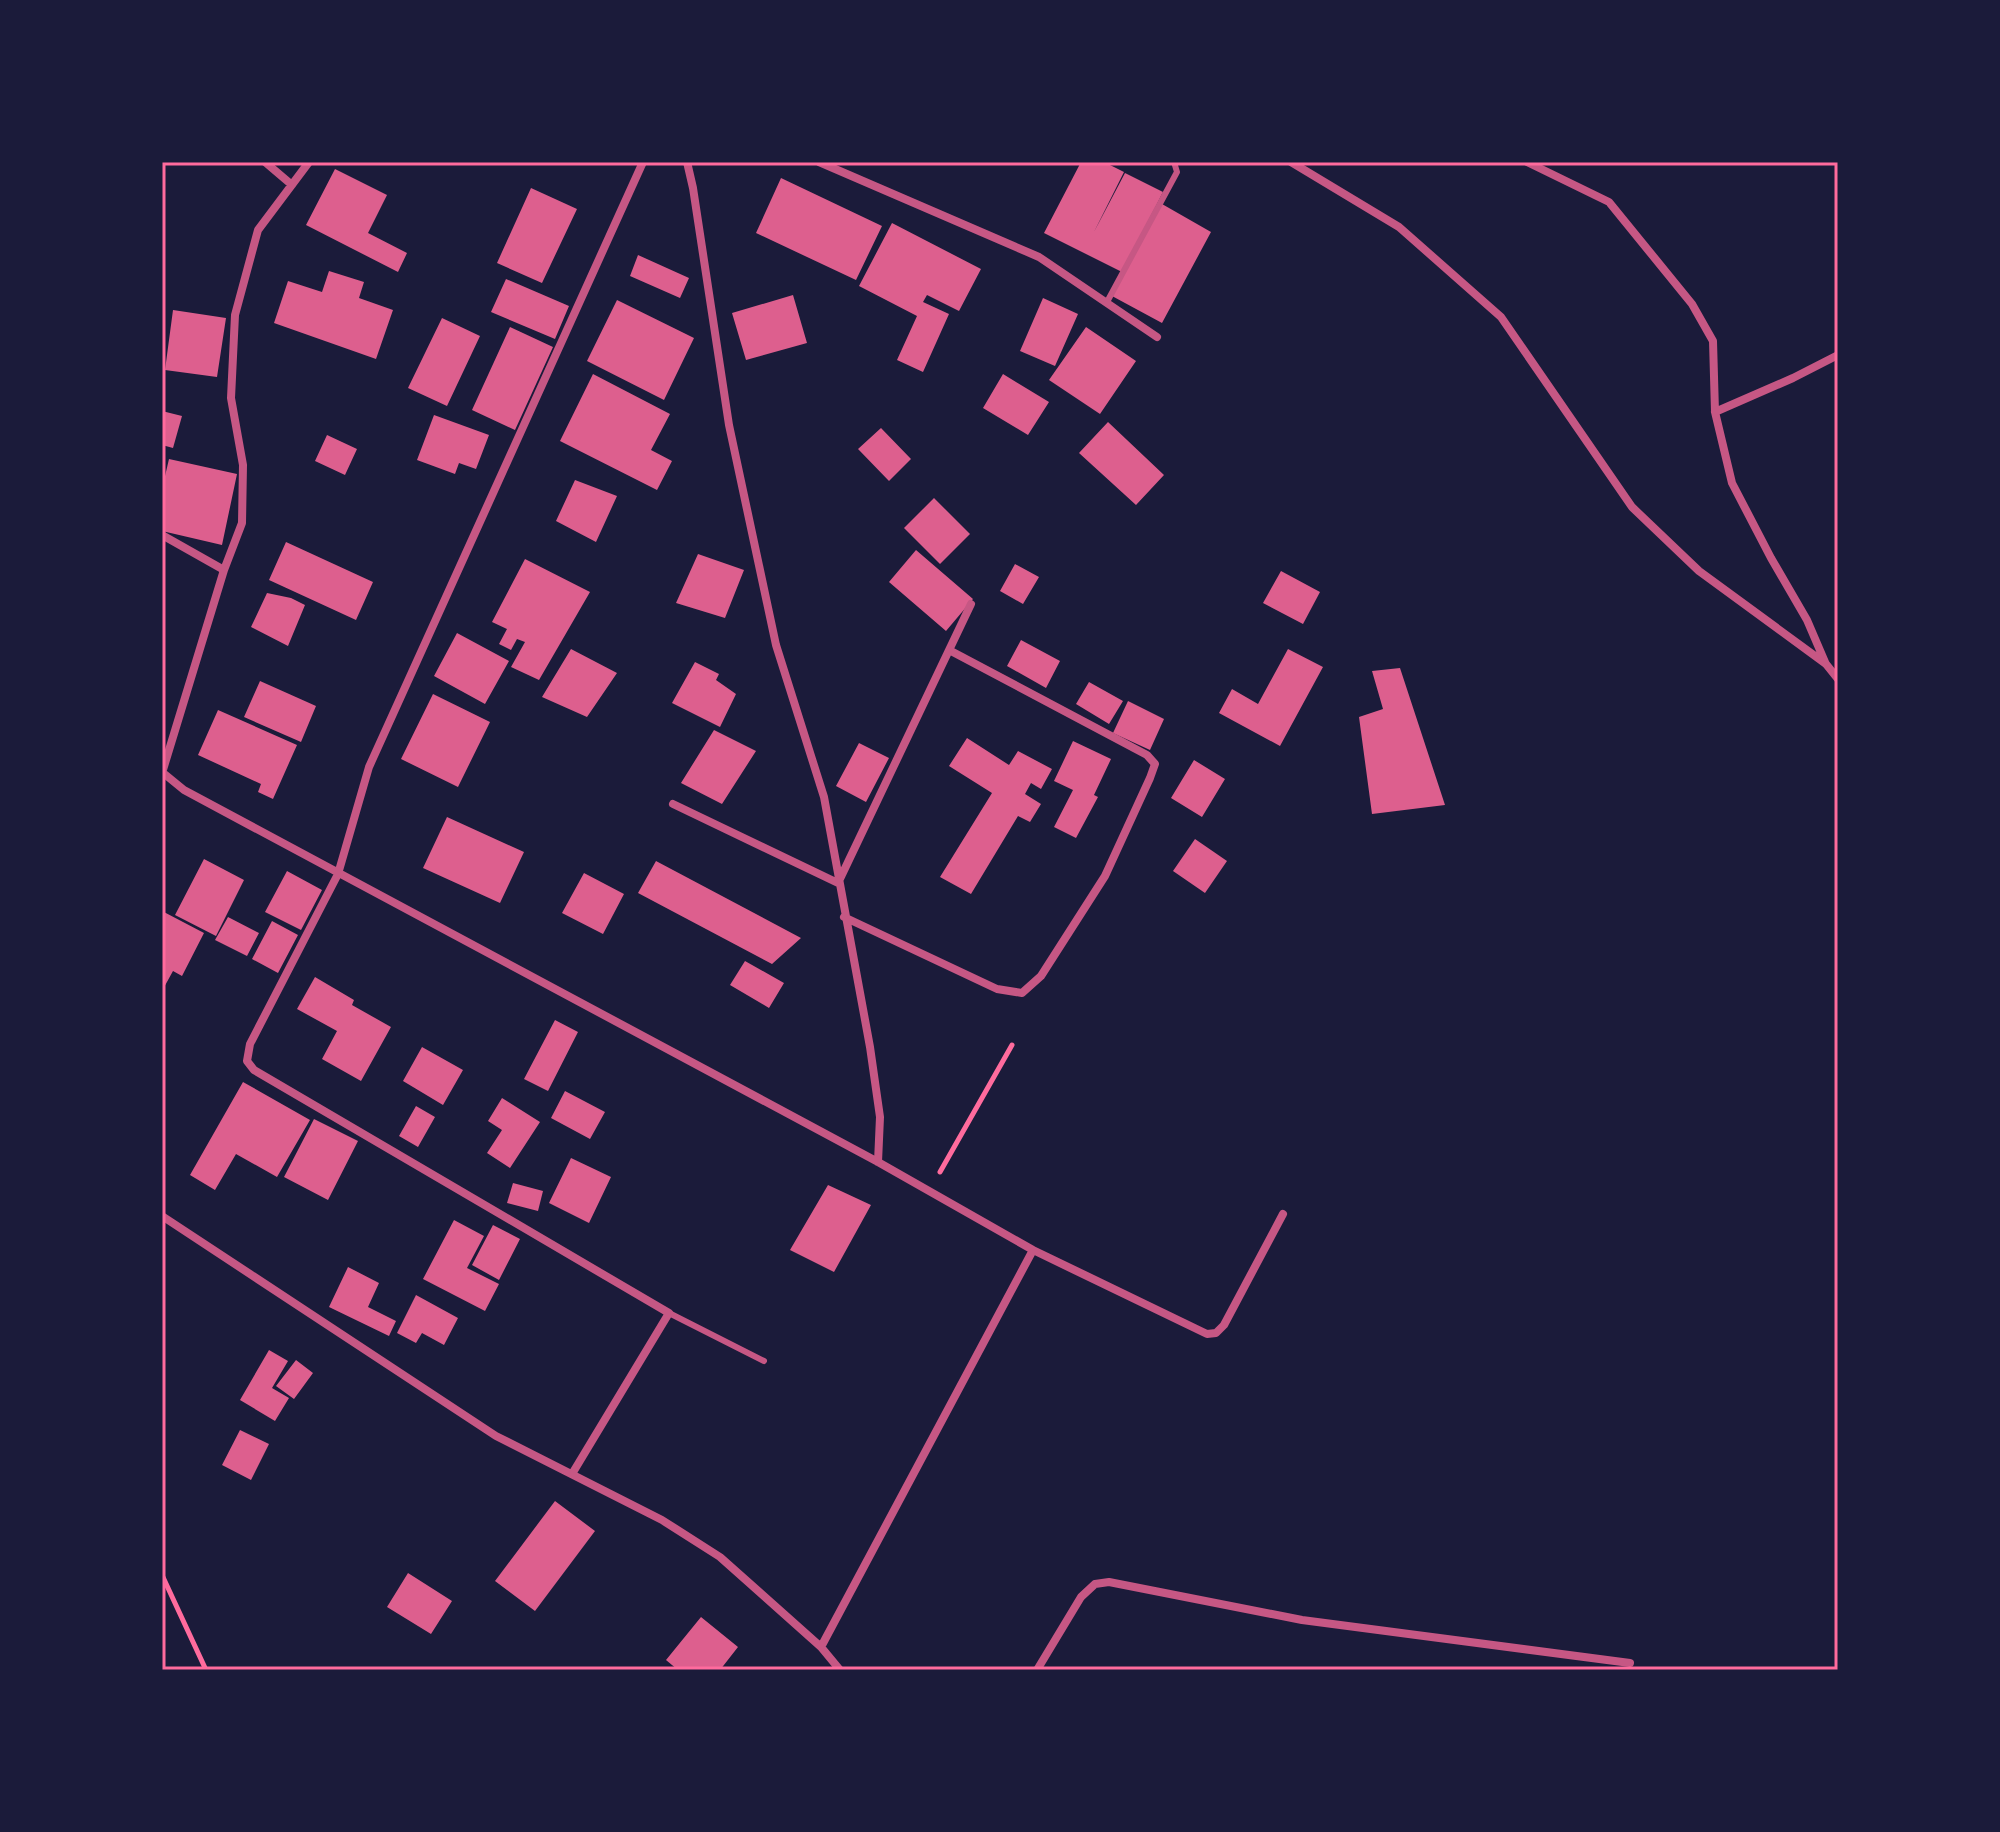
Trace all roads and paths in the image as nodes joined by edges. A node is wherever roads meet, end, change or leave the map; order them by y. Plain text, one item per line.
1 (265, 162) edge
2 (309, 162) edge
3 (643, 162) edge
4 (687, 162) edge
5 (819, 162) edge
6 (1174, 162) edge
7 (1291, 162) edge
8 (1527, 162) edge
9 (292, 185) junction
10 (1107, 302) junction
11 (1157, 337) dead end
12 (1838, 355) edge
13 (1715, 412) junction
14 (162, 535) edge
15 (224, 570) junction
16 (971, 604) dead end
17 (949, 650) junction
18 (1826, 664) junction
19 (1838, 679) edge
20 (162, 773) edge
21 (673, 804) dead end
22 (338, 874) junction
23 (838, 883) junction
24 (844, 917) junction
25 (1012, 1045) dead end
26 (878, 1162) junction
27 (929, 1190) junction
28 (1283, 1214) dead end
29 (162, 1216) edge
30 (1033, 1250) junction
31 (669, 1313) junction
32 (764, 1361) dead end
33 (572, 1474) junction
34 (162, 1575) edge
35 (821, 1647) junction
36 (1630, 1663) dead end
37 (206, 1670) edge
38 (840, 1670) edge
39 (1037, 1670) edge

1 - 9 street
2 - 9 street
3 - 22 street
4 - 23 street
5 - 10 street
6 - 10 lane
7 - 18 street
8 - 13 street
9 - 15 street
10 - 11 street
12 - 13 street
13 - 18 street
14 - 15 street
15 - 20 street
16 - 17 street
17 - 23 street
17 - 24 street
18 - 19 street
20 - 22 street
21 - 23 street
22 - 26 street
22 - 31 street
23 - 24 street
24 - 26 street
25 - 27 path
26 - 27 street
27 - 30 street
28 - 30 street
29 - 33 street
30 - 35 street
31 - 32 lane
31 - 33 street
33 - 35 street
34 - 37 path
35 - 38 street
36 - 39 street

